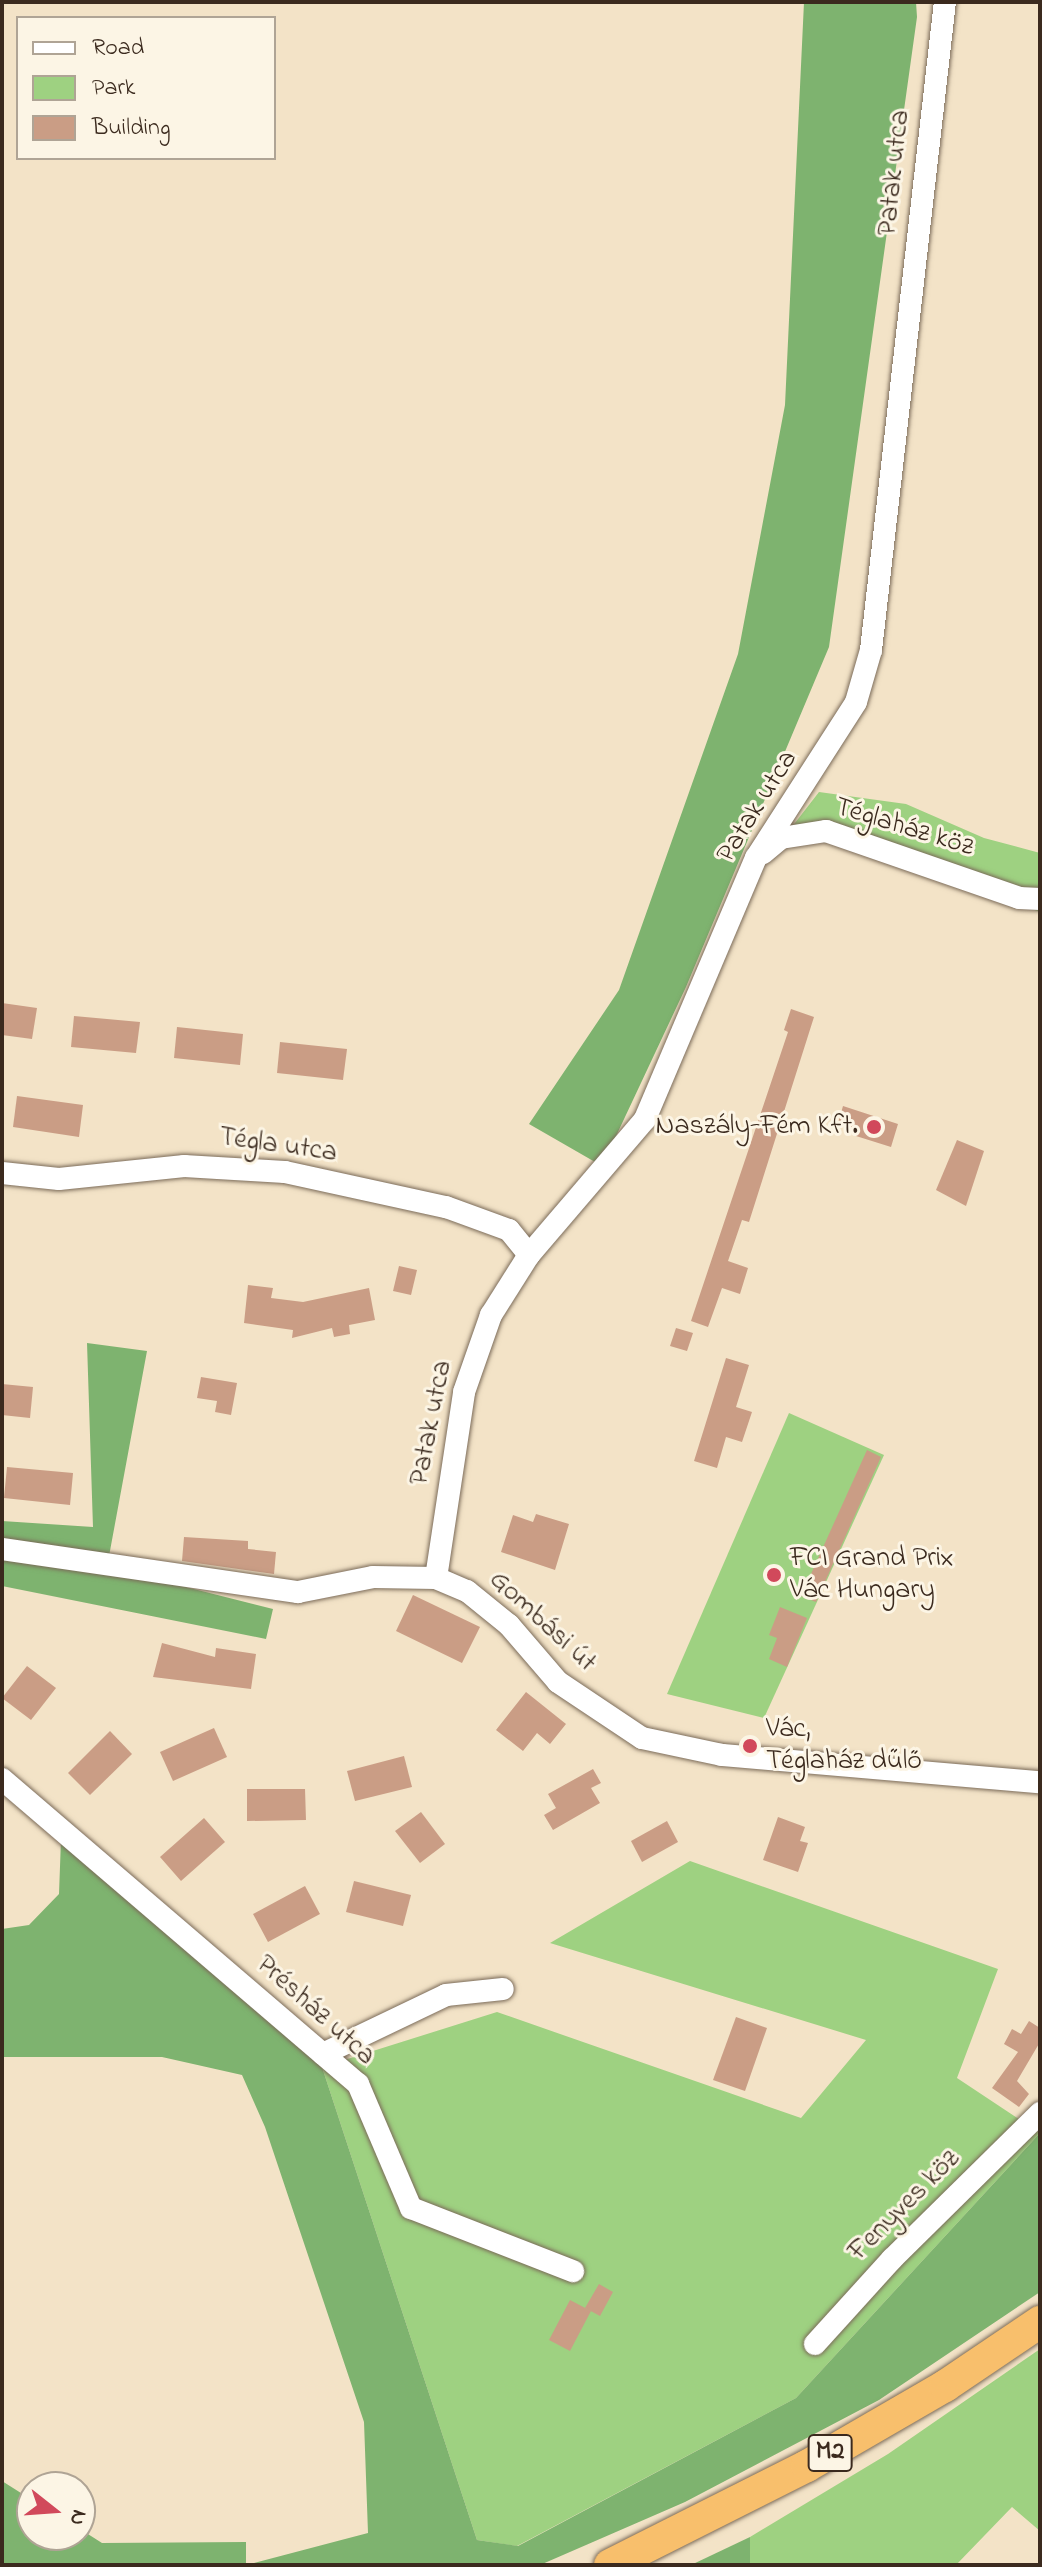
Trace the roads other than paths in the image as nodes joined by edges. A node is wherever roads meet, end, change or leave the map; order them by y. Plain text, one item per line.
1 (945, 2) edge
2 (756, 858) junction
3 (1040, 899) edge
4 (2, 1173) edge
5 (529, 1255) junction
6 (2, 1549) edge
7 (436, 1578) junction
8 (2, 1779) edge
9 (1040, 1782) edge
10 (503, 1989) dead end
11 (323, 2054) junction
12 (1040, 2113) edge
13 (573, 2271) dead end
14 (1040, 2322) edge
15 (815, 2344) dead end
16 (610, 2565) edge

1 - 2 street, Patak utca
2 - 3 street, Téglaház köz
2 - 5 street, Patak utca
4 - 5 street, Tégla utca
5 - 7 street, Patak utca
6 - 7 street, Gombási út
7 - 9 street, Gombási út
8 - 11 street, Présház utca
10 - 11 street
11 - 13 street, Présház utca
12 - 15 street, Fenyves köz
14 - 16 highway, M2

